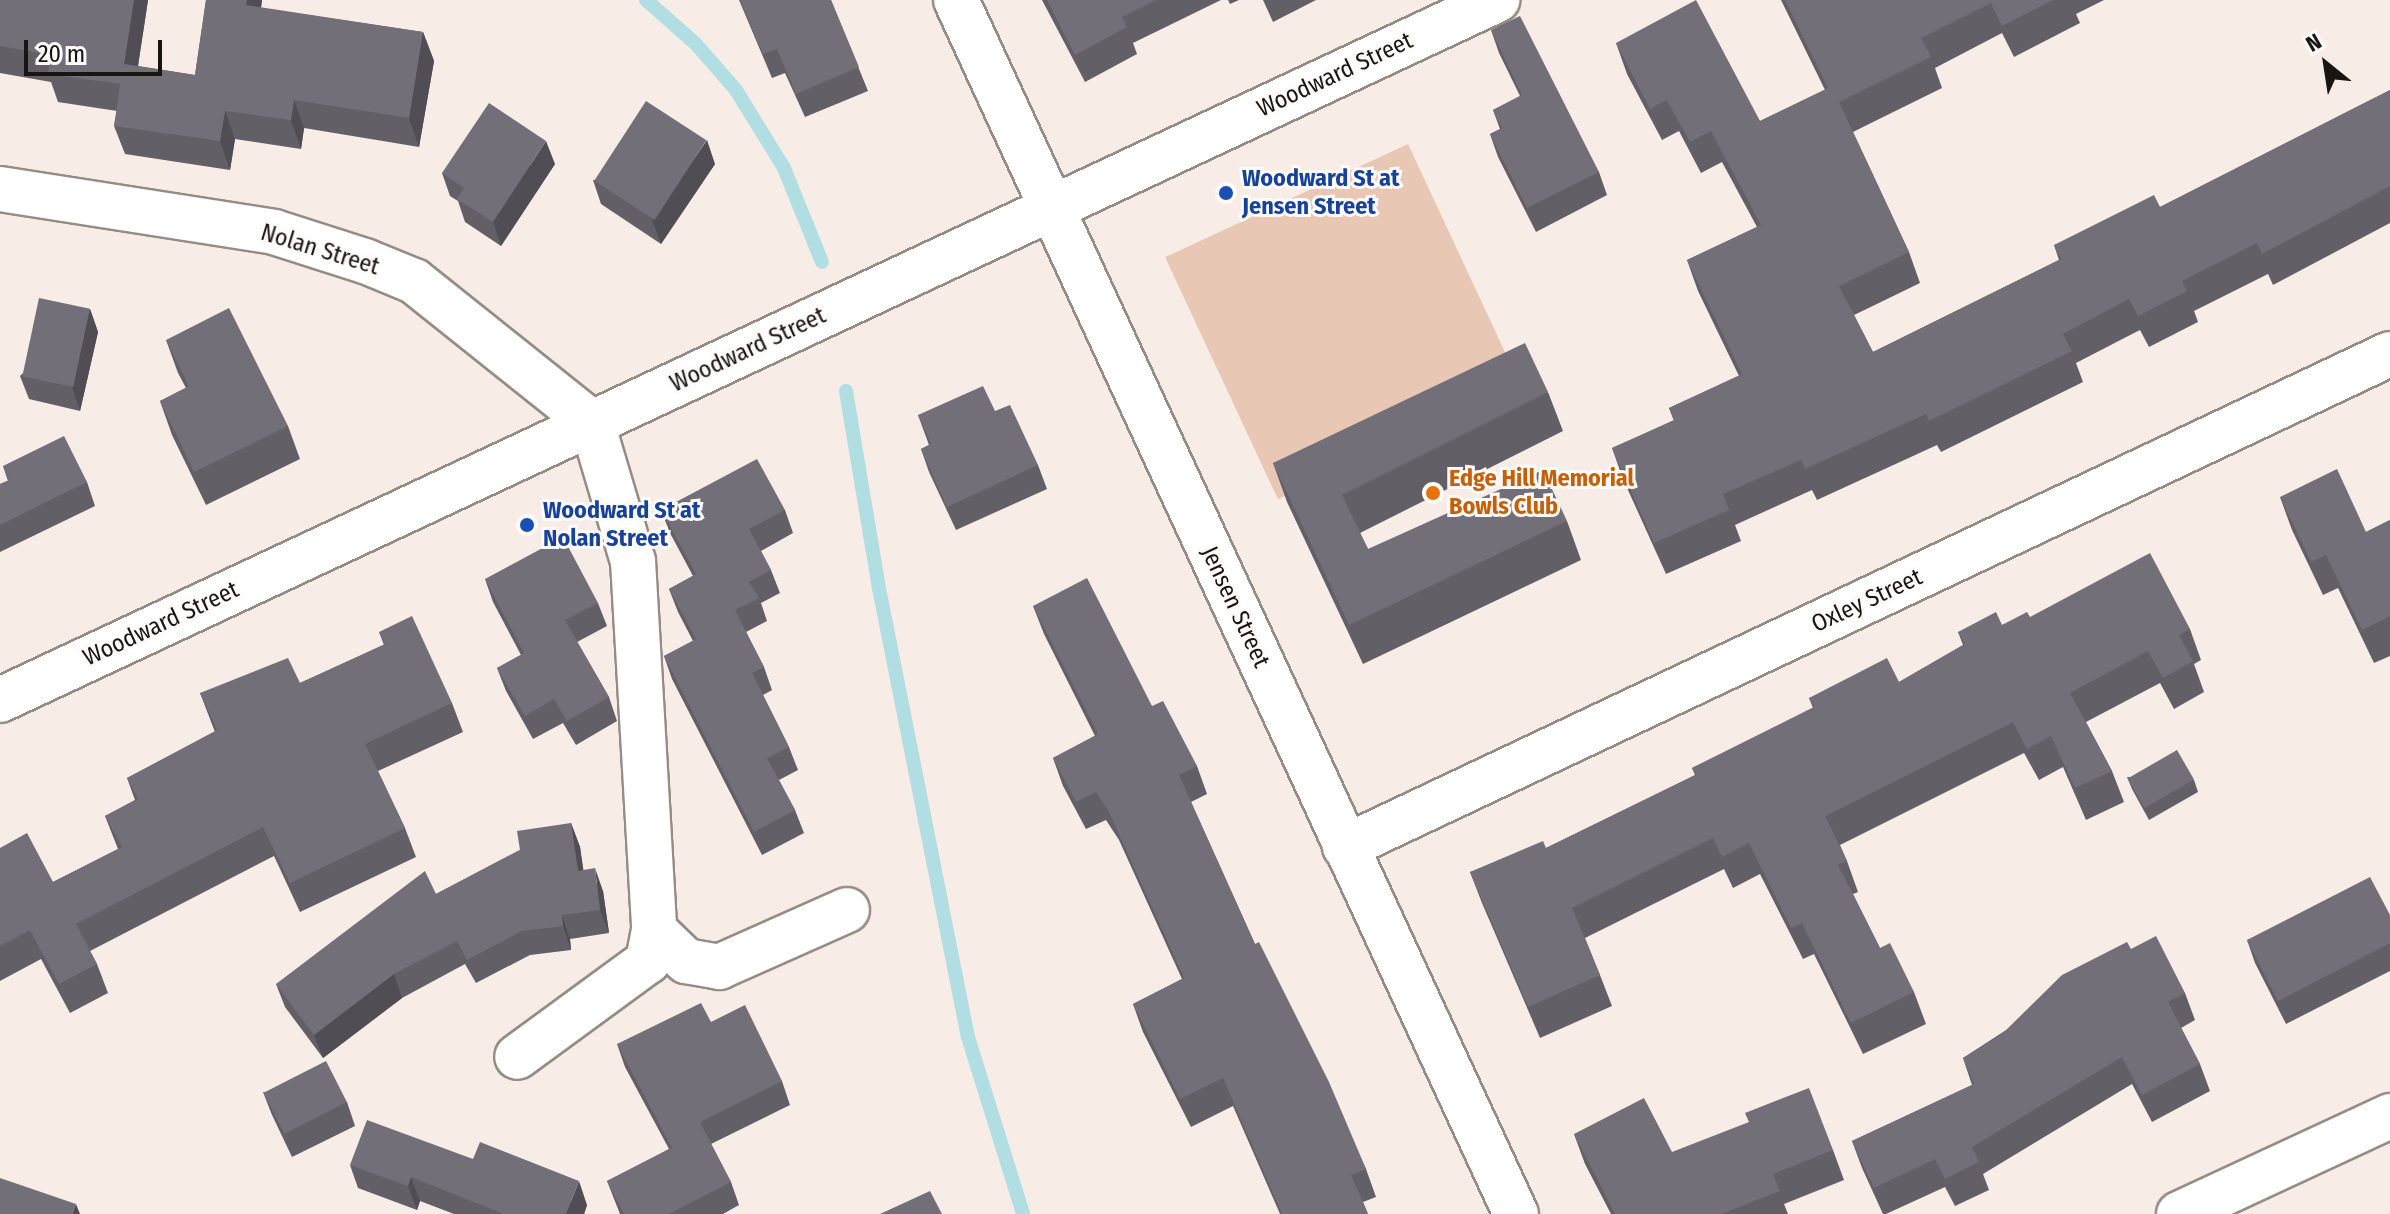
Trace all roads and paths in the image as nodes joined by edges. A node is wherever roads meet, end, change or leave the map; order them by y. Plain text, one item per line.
1 (956, 0) edge
2 (1497, 0) edge
3 (0, 189) edge
4 (1052, 208) junction
5 (2390, 354) edge
6 (592, 423) junction
7 (0, 700) edge
8 (1345, 847) junction
9 (847, 910) dead end
10 (654, 930) junction
11 (517, 1057) dead end
12 (2390, 1116) edge
13 (1516, 1214) edge
14 (2179, 1214) edge

1 - 4 street, Jensen Street
2 - 4 street, Woodward Street
3 - 6 street, Nolan Street
4 - 6 street, Woodward Street
4 - 8 street, Jensen Street
5 - 8 street, Oxley Street
6 - 7 street, Woodward Street
6 - 10 street
8 - 13 street, Jensen Street
9 - 10 street
10 - 11 street
12 - 14 street

